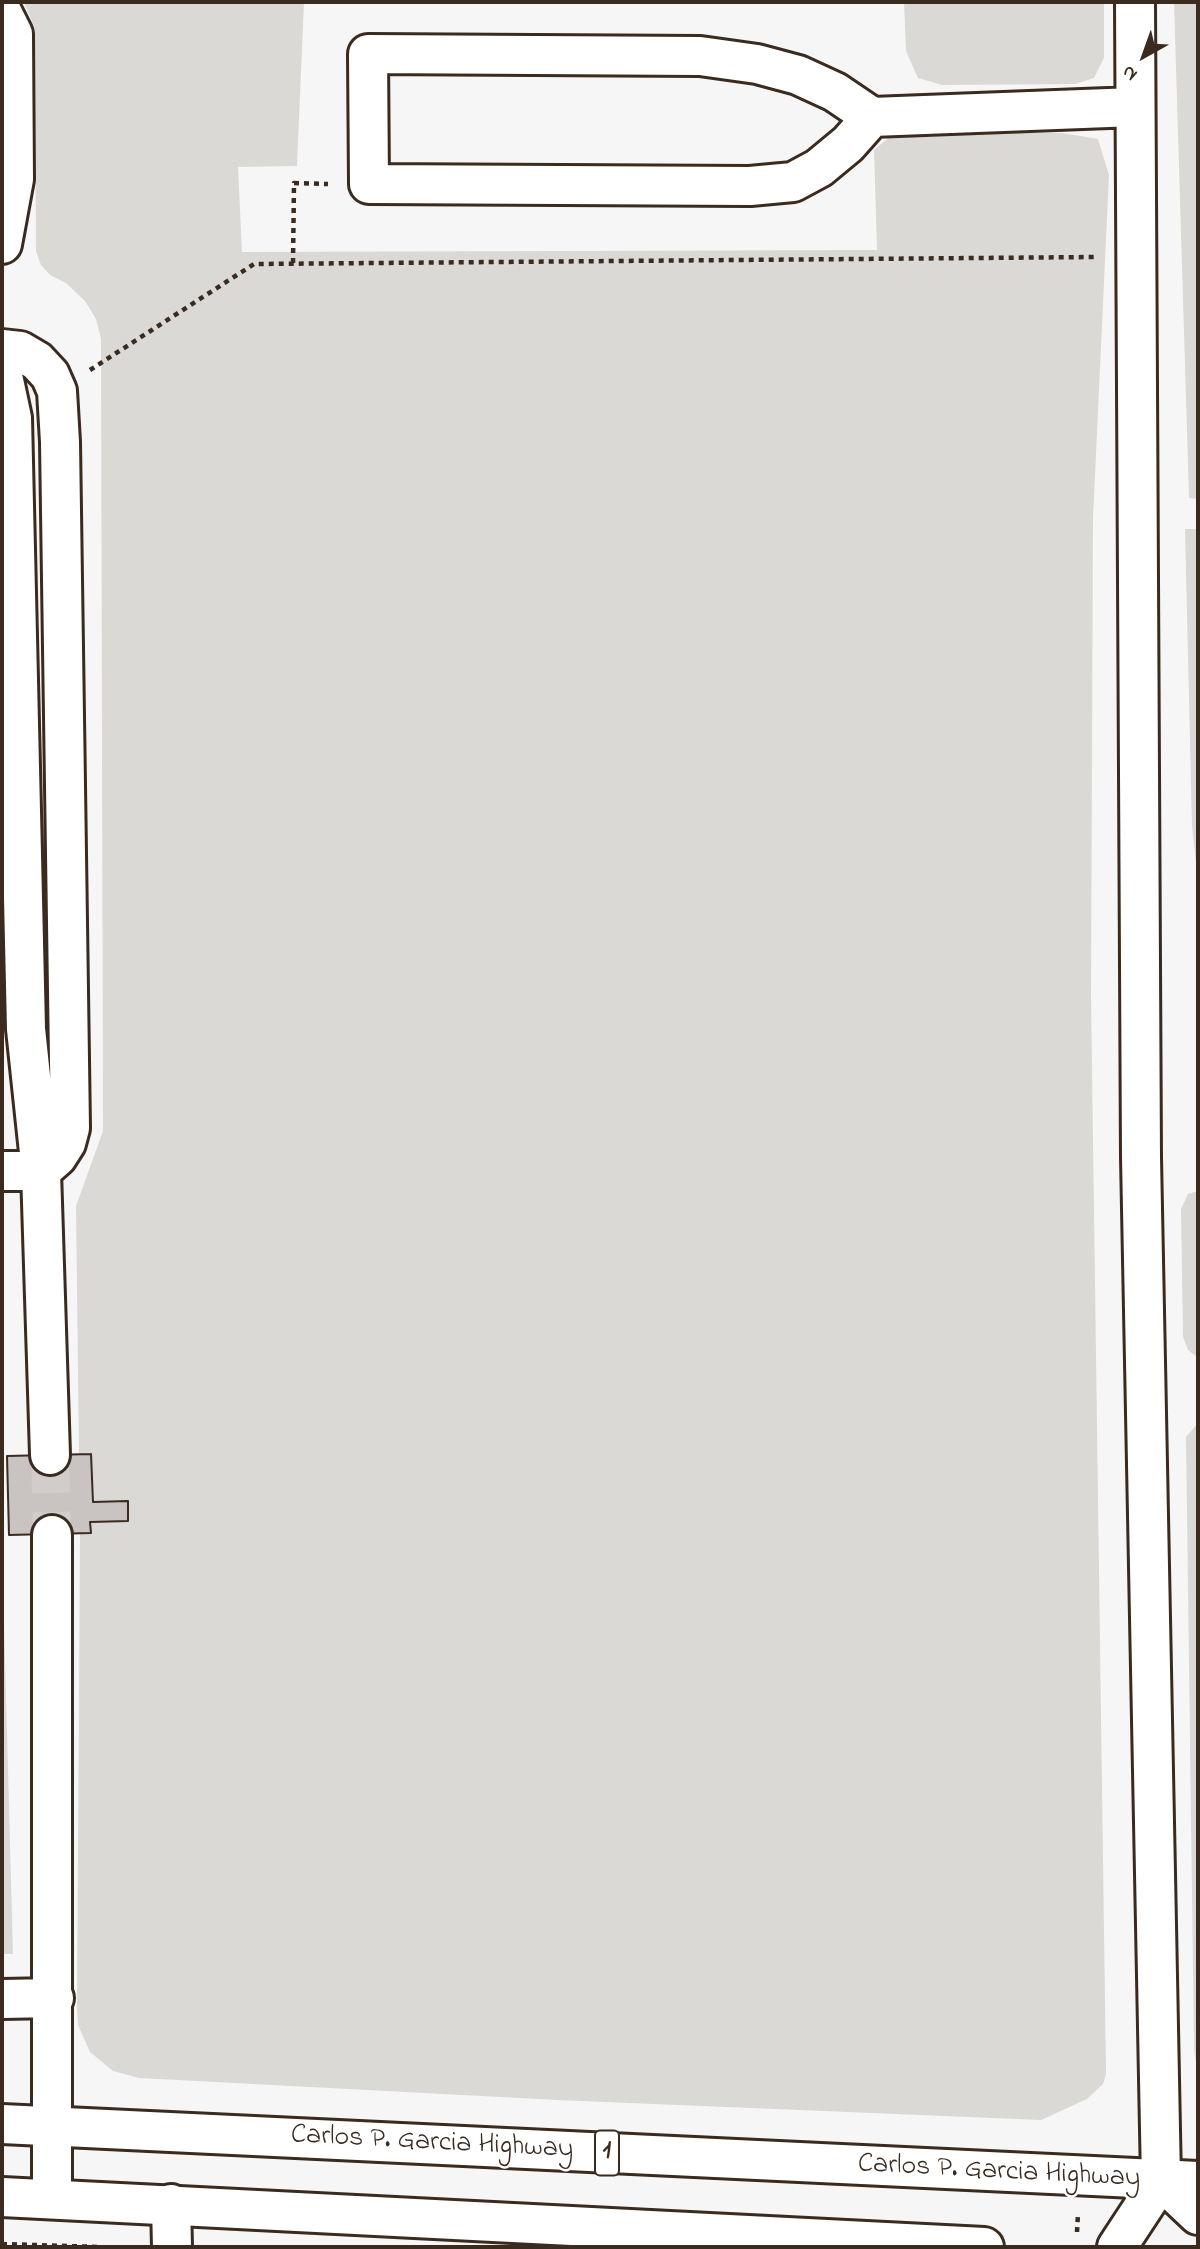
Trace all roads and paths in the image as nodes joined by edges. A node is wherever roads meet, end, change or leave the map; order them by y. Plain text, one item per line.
1 (2, 12) edge
2 (1135, 19) edge
3 (1135, 107) junction
4 (872, 117) junction
5 (369, 184) junction
6 (2, 244) edge
7 (1136, 257) junction
8 (293, 263) junction
9 (2, 349) edge
10 (2, 371) edge
11 (57, 391) junction
12 (9, 611) edge
13 (26, 1029) junction
14 (2, 1064) edge
15 (2, 1171) edge
16 (41, 1171) junction
17 (50, 1455) tunnel mouth
18 (52, 1535) tunnel mouth
19 (54, 1998) junction
20 (2, 1999) edge
21 (2, 2124) edge
22 (54, 2125) junction
23 (1161, 2180) junction
24 (1198, 2181) edge
25 (2, 2197) edge
26 (52, 2199) junction
27 (172, 2204) junction
28 (1198, 2215) edge
29 (671, 2238) edge
30 (2, 2244) edge
31 (19, 2246) edge
32 (100, 2247) edge
33 (172, 2247) edge
34 (984, 2247) edge
35 (1117, 2247) edge

1 - 6 main road
2 - 3 main road
3 - 4 main road
3 - 7 main road
4 - 5 main road
4 - 5 main road
5 - 8 path
7 - 8 path
7 - 23 main road
8 - 11 path
9 - 11 main road
10 - 12 main road
11 - 16 main road
12 - 13 main road
13 - 14 main road
13 - 16 main road
15 - 16 main road
16 - 17 main road
18 - 19 main road
19 - 20 main road
19 - 22 main road
21 - 22 main road, Carlos P. Garcia Highway / 1
22 - 23 main road, Carlos P. Garcia Highway / 1
22 - 26 main road
23 - 24 main road, Carlos P. Garcia Highway / 1
23 - 28 main road
23 - 35 main road
25 - 26 main road
26 - 27 main road
27 - 29 main road
27 - 33 main road
29 - 34 main road
30 - 31 path
31 - 32 path

